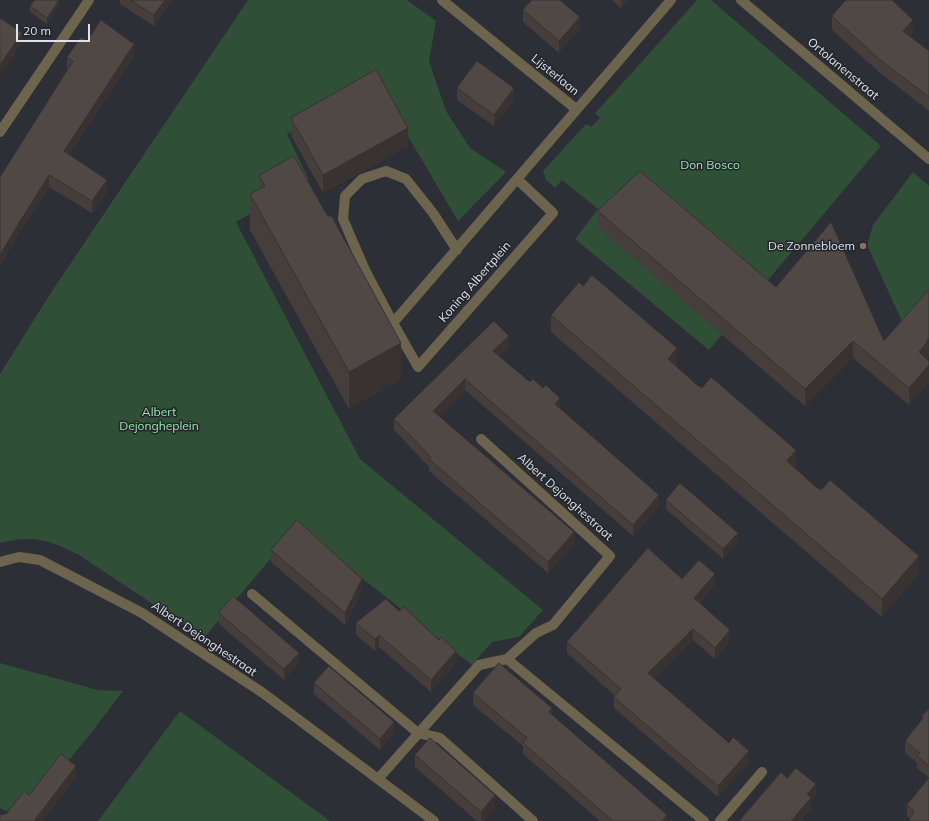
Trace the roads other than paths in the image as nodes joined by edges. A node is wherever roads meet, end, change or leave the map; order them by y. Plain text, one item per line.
1 (89, 0) edge
2 (442, 0) edge
3 (670, 0) edge
4 (741, 0) edge
5 (576, 109) junction
6 (0, 132) edge
7 (929, 159) edge
8 (516, 179) junction
9 (457, 250) junction
10 (392, 323) junction
11 (481, 439) dead end
12 (0, 562) edge
13 (252, 594) dead end
14 (507, 659) junction
15 (418, 733) junction
16 (762, 772) dead end
17 (378, 779) junction
18 (434, 821) edge
19 (533, 821) edge
20 (704, 821) edge
21 (720, 821) edge

1 - 6 street
2 - 5 street, Lijsterlaan
3 - 5 street, Lijsterlaan
4 - 7 street, Ortolanenstraat
5 - 8 street
8 - 9 street
8 - 10 street, Koning Albertplein
9 - 10 street
9 - 10 street, Koning Albertplein
11 - 14 street, Albert Dejonghestraat
12 - 17 street, Albert Dejonghestraat
13 - 15 street
14 - 15 street, Albert Dejonghestraat
14 - 20 street
15 - 17 street, Albert Dejonghestraat
15 - 19 street
16 - 21 street
17 - 18 street, Albert Dejonghestraat

